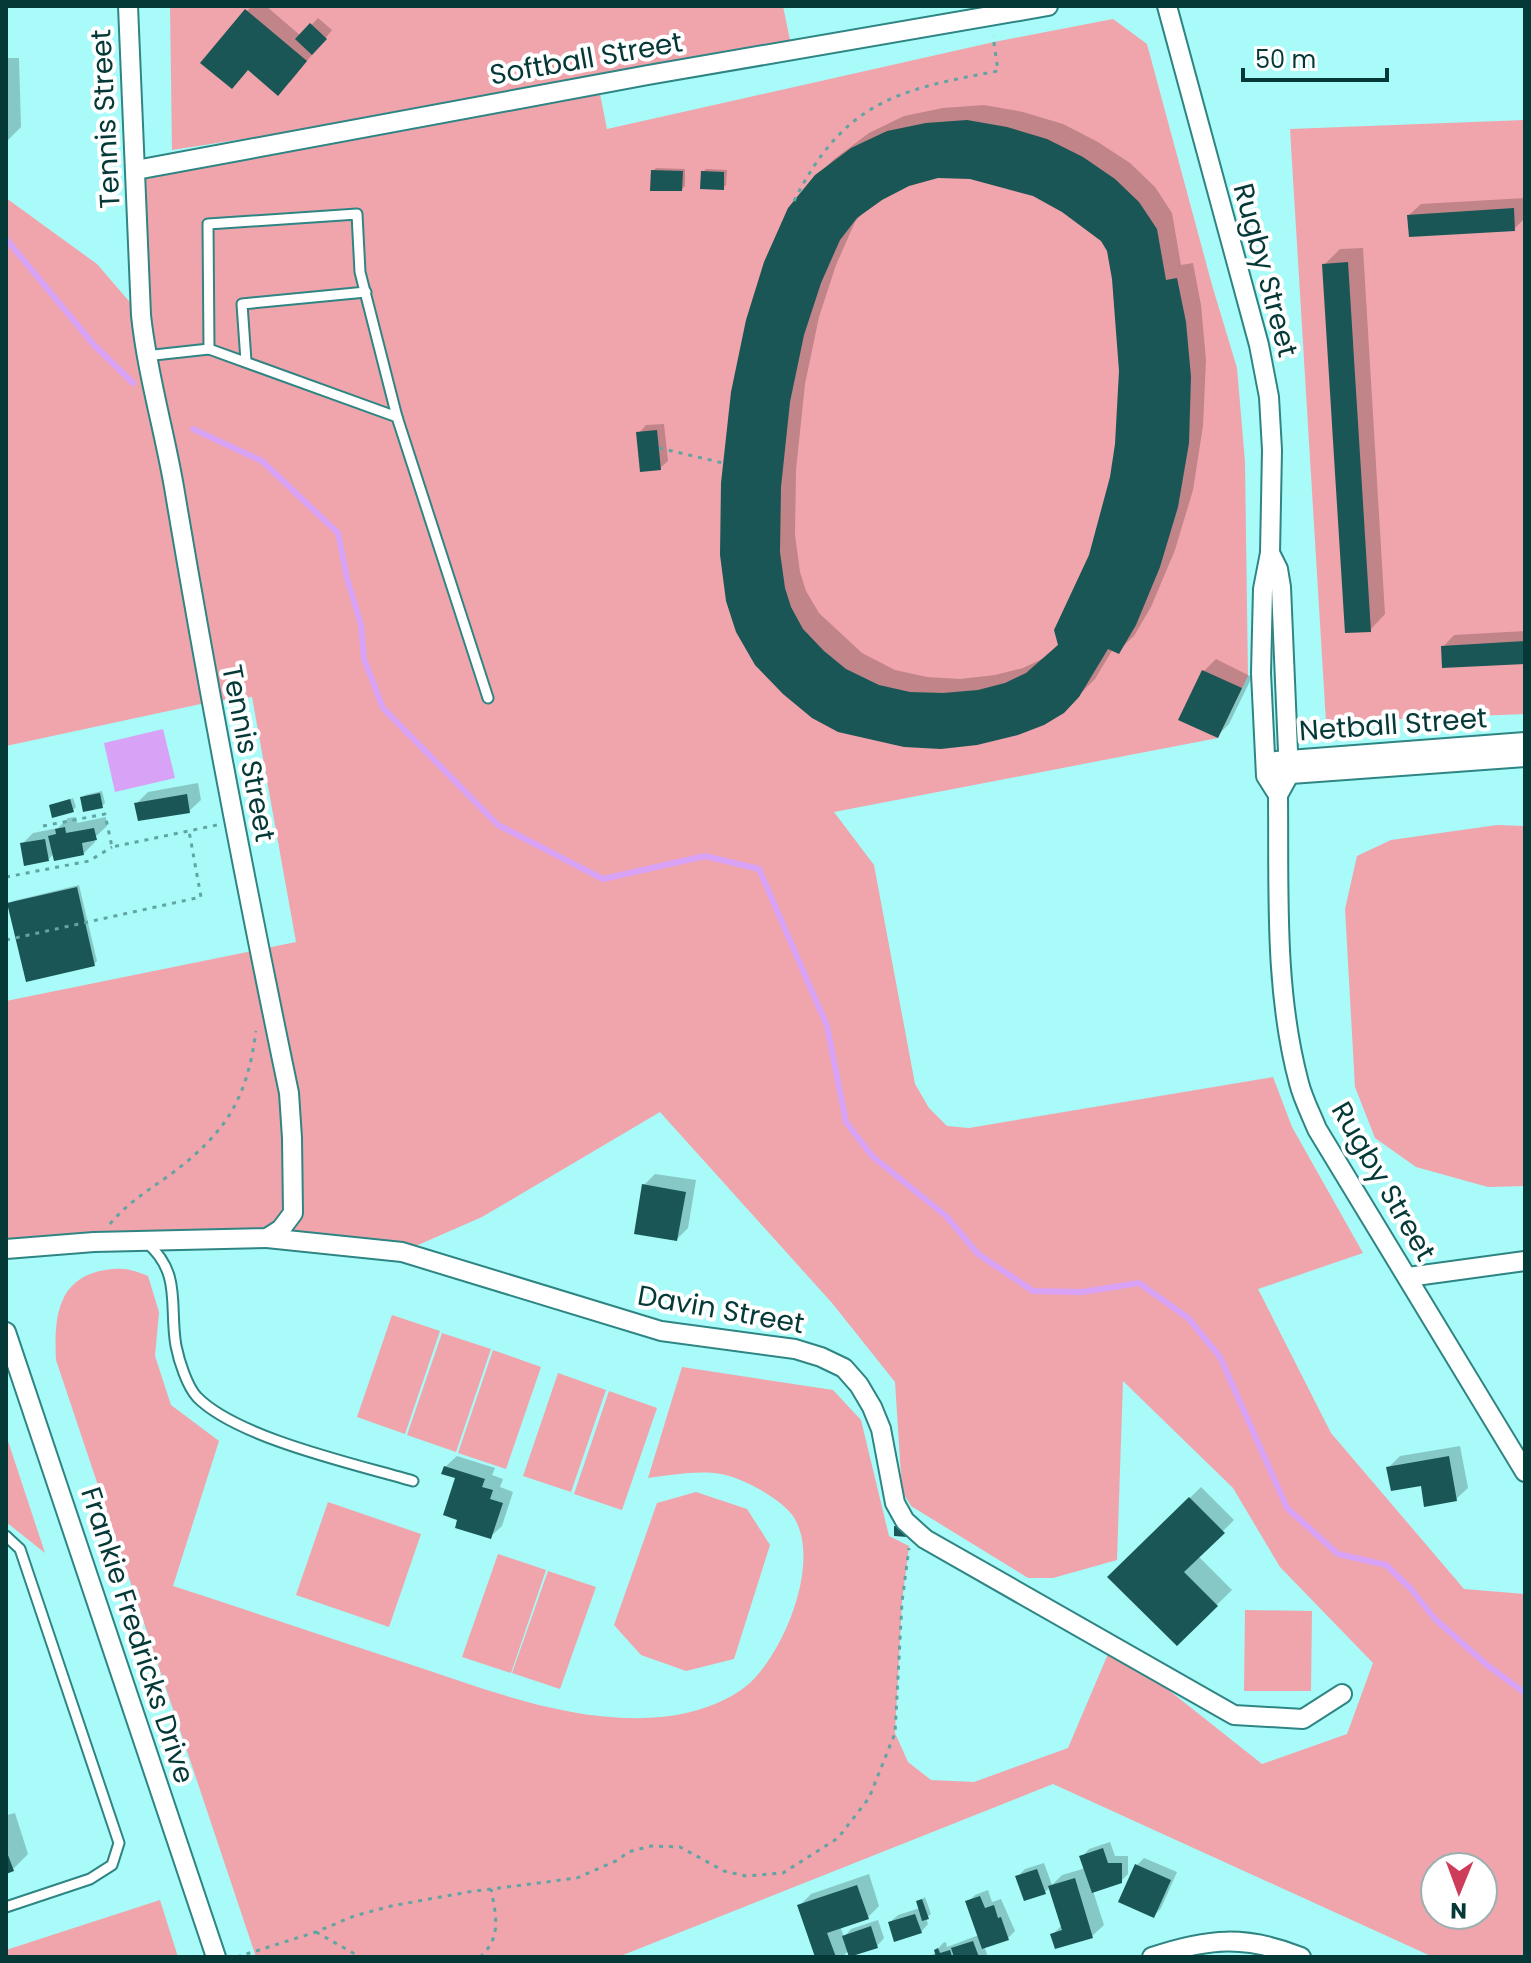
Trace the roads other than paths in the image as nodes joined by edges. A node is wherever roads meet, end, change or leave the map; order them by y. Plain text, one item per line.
1 (128, 6) edge
2 (1048, 6) edge
3 (1167, 6) edge
4 (136, 170) junction
5 (366, 292) junction
6 (209, 349) junction
7 (145, 356) junction
8 (246, 361) junction
9 (397, 417) junction
10 (1270, 553) junction
11 (488, 698) dead end
12 (1525, 742) edge
13 (1525, 757) edge
14 (1288, 767) junction
15 (1266, 769) junction
16 (1278, 795) junction
17 (267, 1238) junction
18 (145, 1242) junction
19 (6, 1249) edge
20 (1525, 1261) edge
21 (1408, 1277) junction
22 (6, 1332) edge
23 (1525, 1472) edge
24 (413, 1481) dead end
25 (6, 1536) edge
26 (1342, 1694) dead end
27 (6, 1907) edge
28 (216, 1957) edge
29 (1152, 1957) edge
30 (1301, 1957) edge

1 - 4 street, Tennis Street
2 - 4 street, Softball Street
3 - 10 street, Rugby Street
4 - 7 street, Tennis Street
5 - 6 lane
5 - 8 lane
5 - 9 lane
6 - 7 lane
6 - 8 lane
7 - 17 street, Tennis Street
8 - 9 lane
9 - 11 lane
10 - 14 street, Rugby Street
10 - 15 street, Rugby Street
12 - 14 street, Netball Street
13 - 14 street, Netball Street
14 - 15 street, Netball Street
14 - 16 street, Rugby Street
15 - 16 street
16 - 21 street, Rugby Street
17 - 18 street
17 - 26 street, Davin Street
18 - 19 street
18 - 24 lane
20 - 21 street
21 - 23 street, Rugby Street
22 - 28 street, Frankie Fredricks Drive
25 - 27 lane
29 - 30 street

